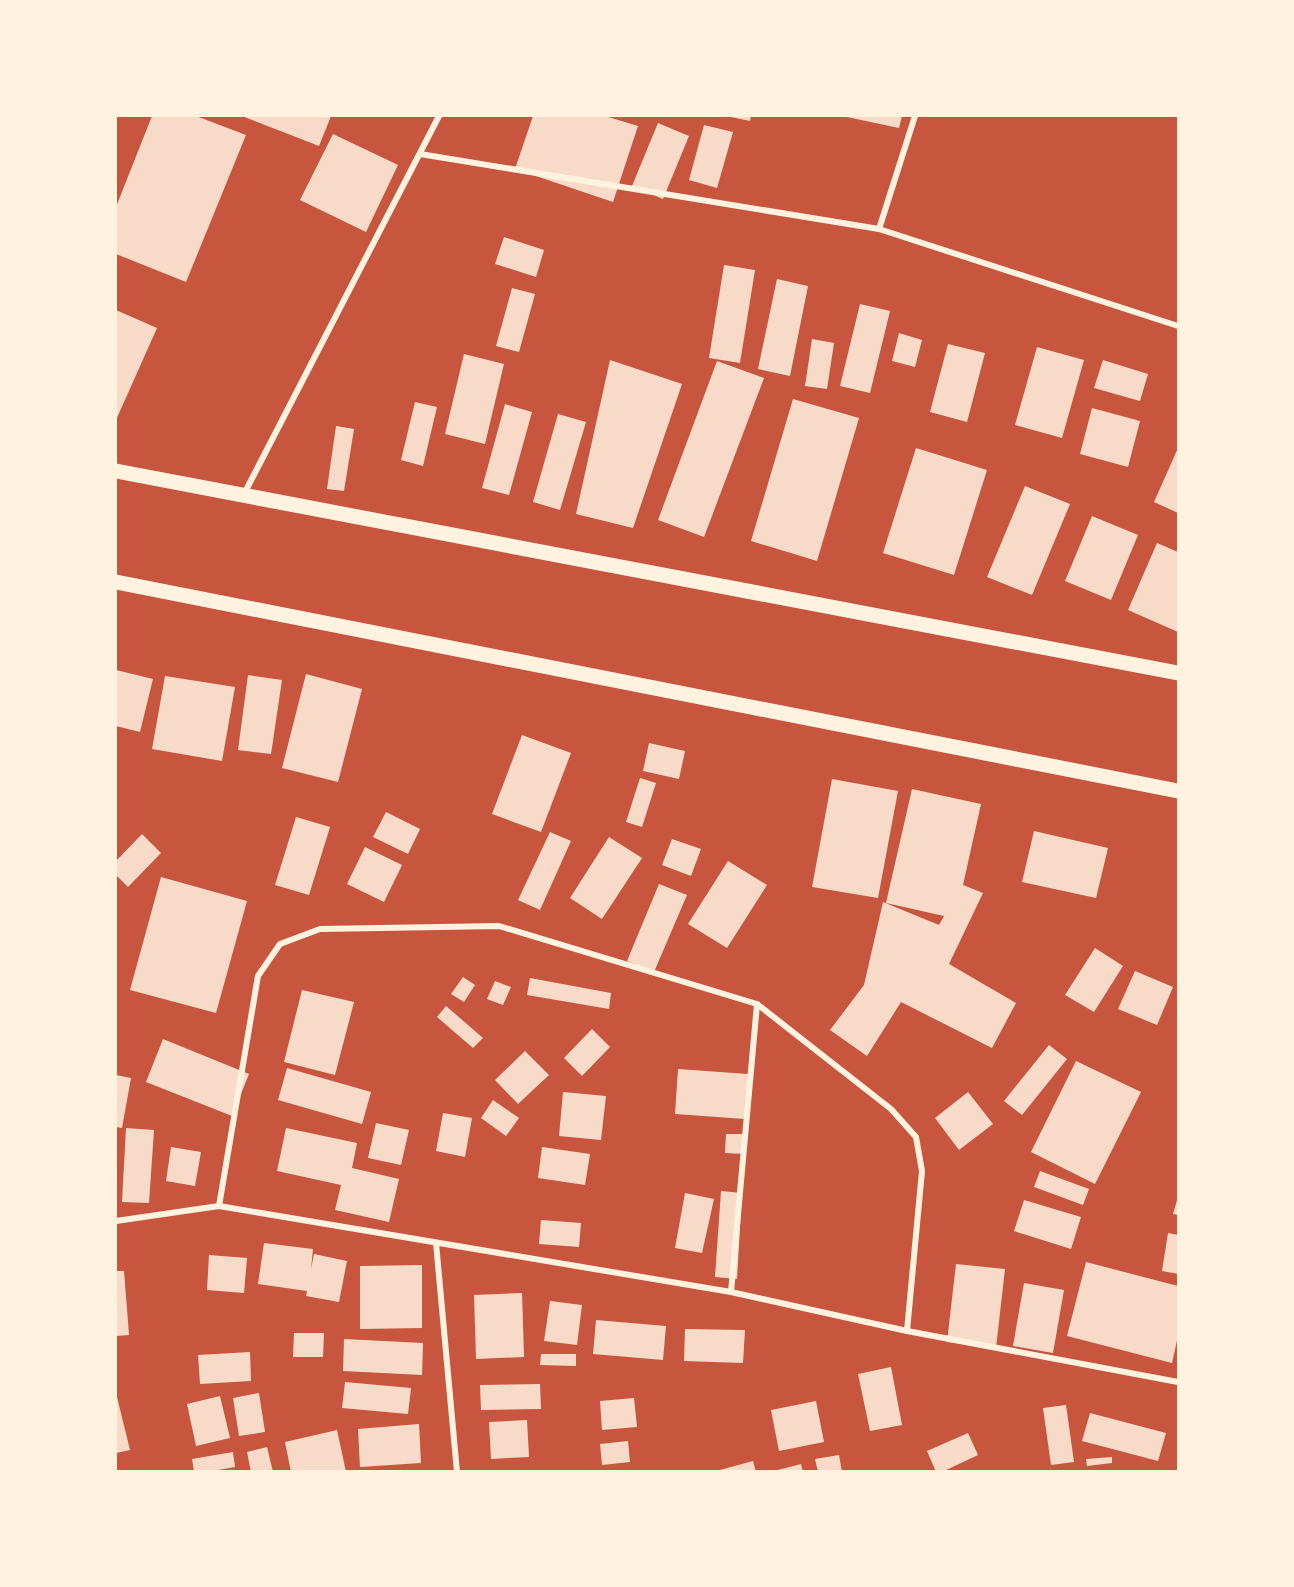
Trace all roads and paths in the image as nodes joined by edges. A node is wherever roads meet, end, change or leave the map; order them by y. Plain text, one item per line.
1 (440, 116) edge
2 (915, 116) edge
3 (420, 154) junction
4 (879, 229) junction
5 (1179, 326) edge
6 (116, 471) edge
7 (243, 495) junction
8 (116, 582) edge
9 (1179, 673) edge
10 (1179, 791) edge
11 (757, 1004) junction
12 (219, 1206) junction
13 (116, 1221) edge
14 (436, 1243) junction
15 (731, 1292) junction
16 (907, 1331) junction
17 (1179, 1383) edge
18 (457, 1472) edge

1 - 3 street
2 - 4 street
3 - 4 street
3 - 7 street
4 - 5 street
6 - 7 main road
7 - 9 main road
8 - 10 main road
11 - 12 street
11 - 15 street
11 - 16 street
12 - 13 street
12 - 14 street
14 - 15 street
14 - 18 street
15 - 16 street
16 - 17 street

